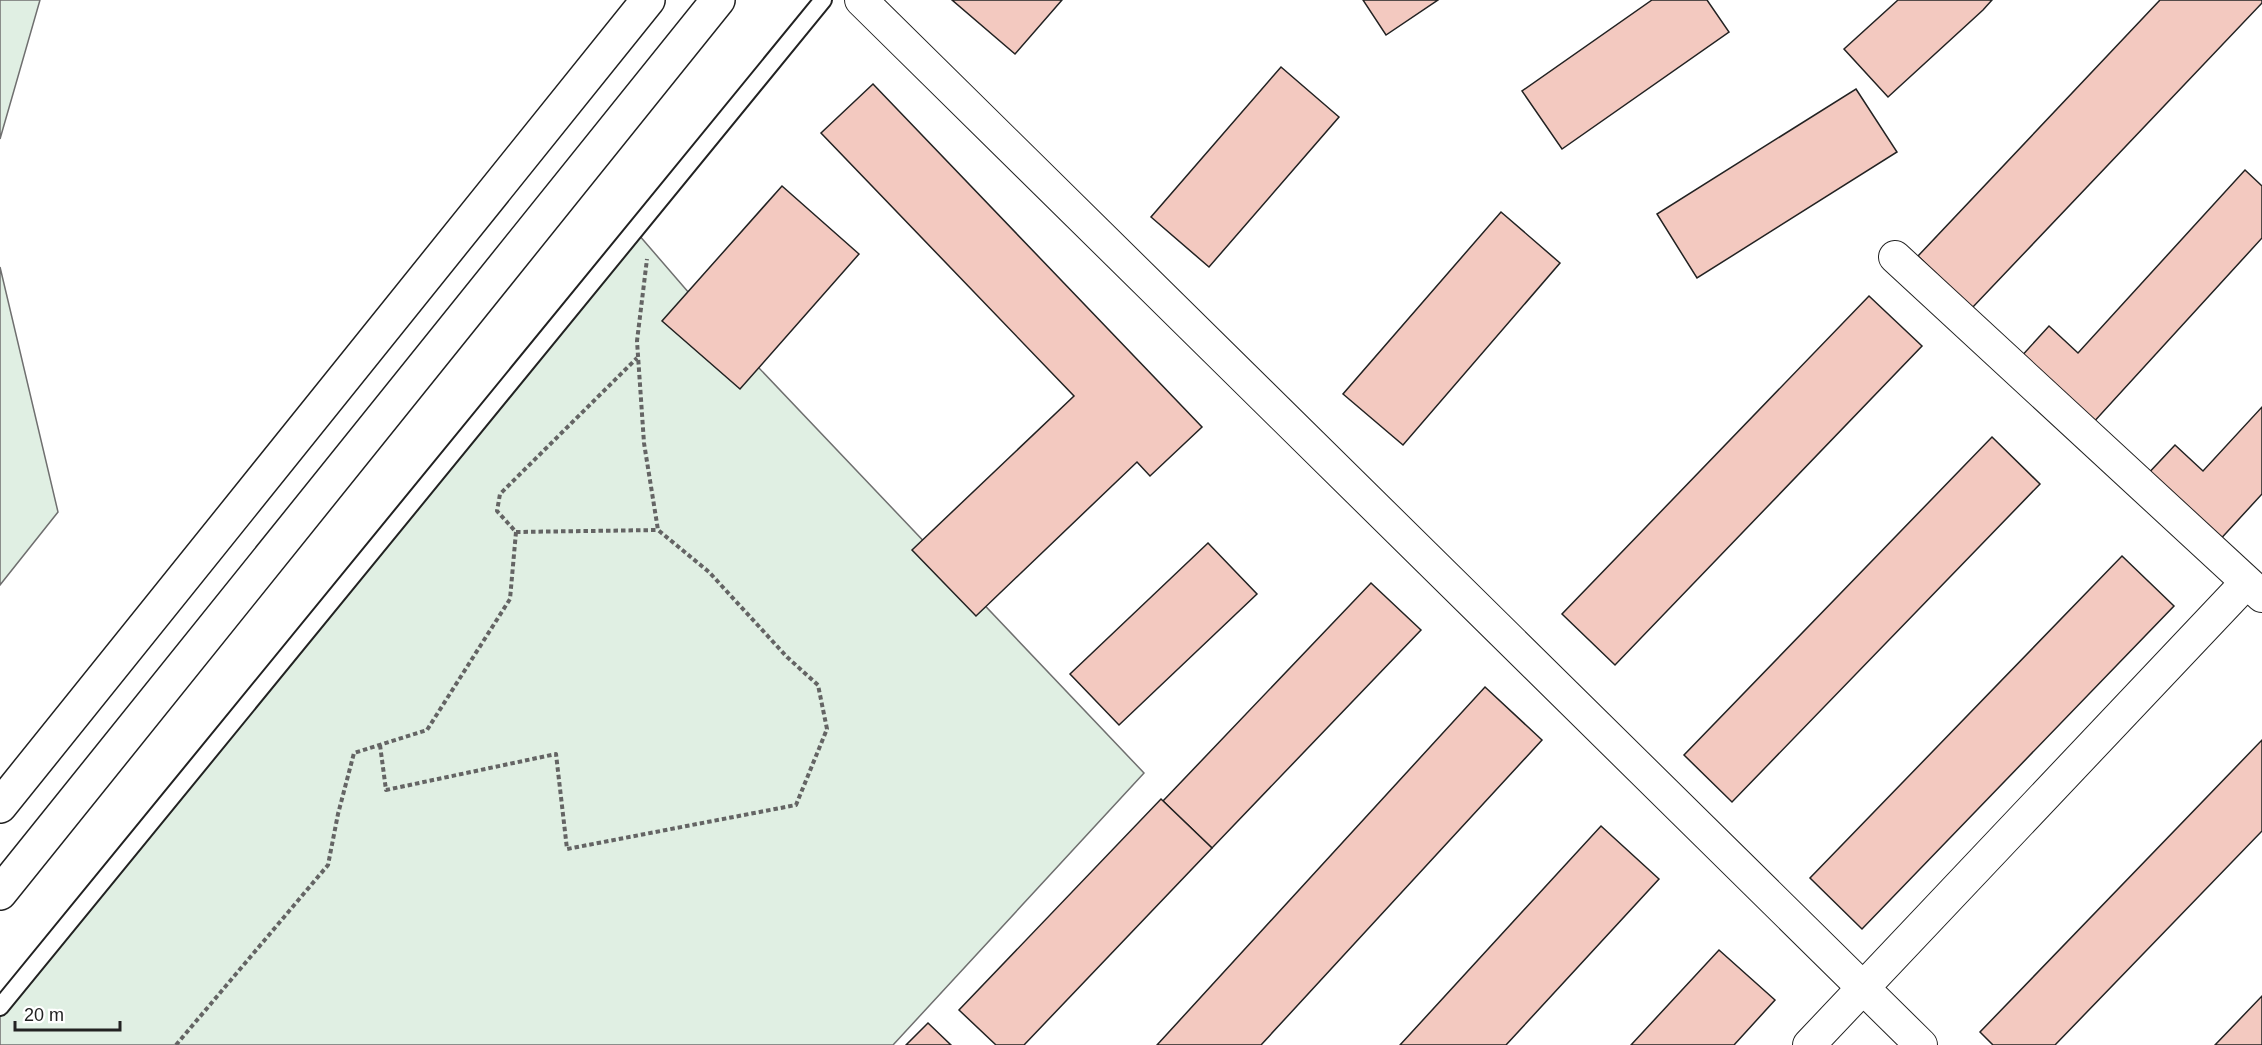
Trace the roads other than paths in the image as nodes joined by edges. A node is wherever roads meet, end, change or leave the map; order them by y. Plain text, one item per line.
1 (648, 0) edge
2 (718, 0) edge
3 (823, 0) edge
4 (861, 0) edge
5 (1895, 257) dead end
6 (2254, 590) edge
7 (0, 806) edge
8 (0, 893) edge
9 (1863, 987) junction
10 (0, 1007) edge
11 (1809, 1045) edge
12 (1921, 1045) edge

1 - 7 highway
2 - 8 highway
3 - 10 lane
4 - 9 street
5 - 6 street
6 - 9 street
9 - 11 street
9 - 12 street

